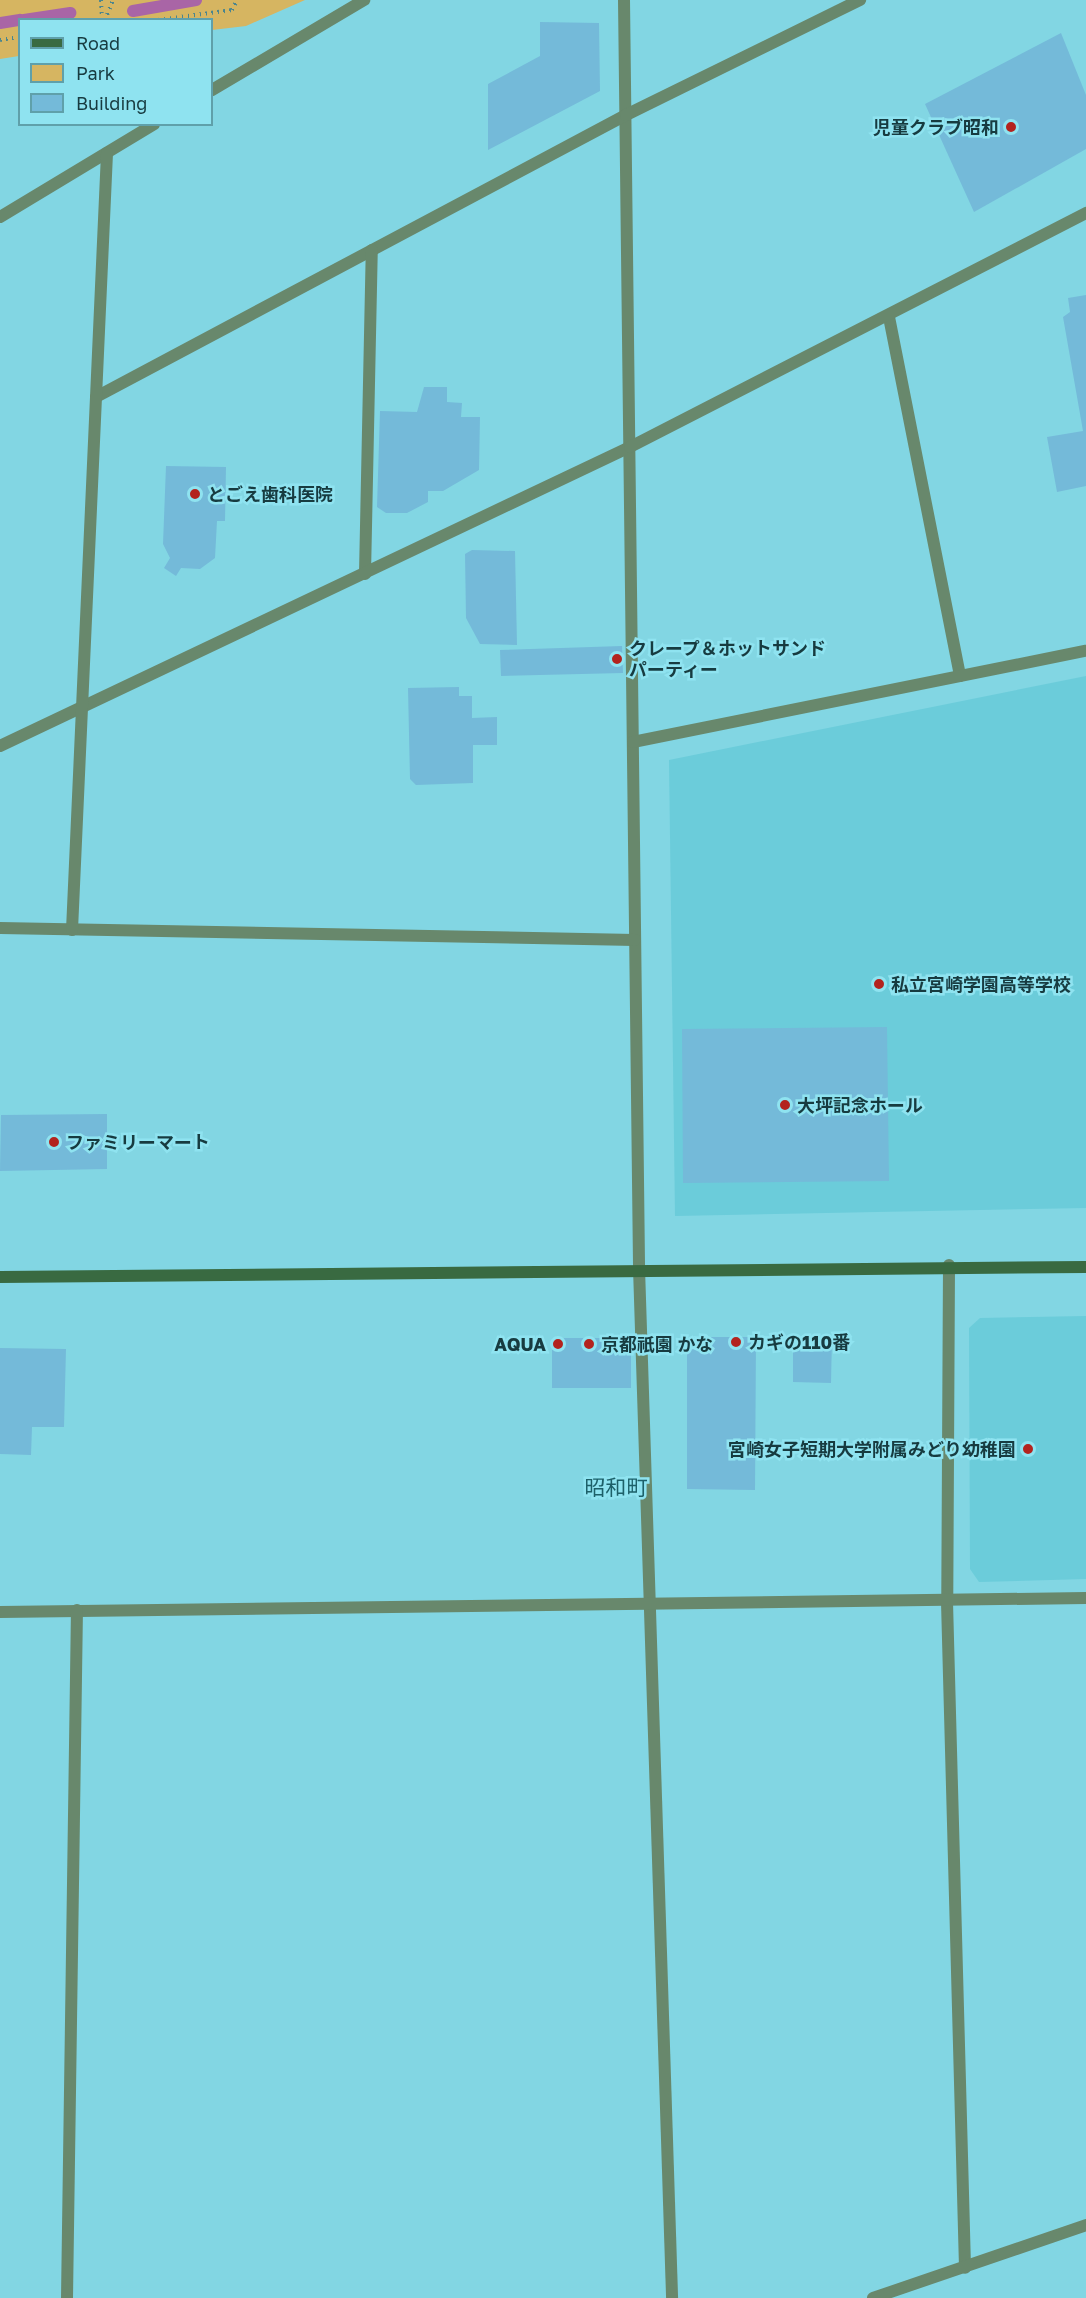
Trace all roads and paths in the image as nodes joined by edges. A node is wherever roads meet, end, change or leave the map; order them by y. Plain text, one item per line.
1 (101, 0) edge
2 (113, 0) edge
3 (237, 0) edge
4 (364, 0) edge
5 (624, 0) edge
6 (860, 0) edge
7 (103, 18) edge
8 (104, 18) edge
9 (173, 18) edge
10 (18, 37) edge
11 (0, 39) edge
12 (213, 89) edge
13 (626, 115) junction
14 (151, 126) edge
15 (107, 153) junction
16 (1086, 213) edge
17 (0, 217) edge
18 (372, 250) junction
19 (889, 317) junction
20 (96, 397) junction
21 (630, 447) junction
22 (365, 574) junction
23 (1086, 651) edge
24 (960, 676) junction
25 (81, 707) junction
26 (633, 742) junction
27 (0, 746) edge
28 (0, 928) edge
29 (72, 930) junction
30 (635, 940) junction
31 (949, 1265) junction
32 (1086, 1267) edge
33 (639, 1268) junction
34 (0, 1277) edge
35 (1086, 1598) edge
36 (947, 1602) junction
37 (652, 1604) junction
38 (77, 1610) junction
39 (0, 1612) edge
40 (1086, 2225) edge
41 (965, 2268) junction
42 (66, 2298) edge
43 (672, 2298) edge
44 (873, 2298) edge

1 - 7 path
2 - 8 path
3 - 9 path
4 - 12 street
5 - 13 street
6 - 13 street
10 - 11 path
13 - 18 street
13 - 21 street
14 - 15 street
15 - 17 street
15 - 20 street
16 - 19 street
18 - 20 street
18 - 22 street
19 - 21 street
19 - 24 street
20 - 25 street
21 - 22 street
21 - 26 street
22 - 25 street
23 - 24 street
24 - 26 street
25 - 27 street
25 - 29 street
26 - 30 street
28 - 29 street
29 - 30 street
30 - 33 street
31 - 32 street
31 - 33 street
31 - 36 street
33 - 34 street
33 - 37 street
35 - 36 street
36 - 37 street
36 - 41 street
37 - 38 street
37 - 43 street
38 - 39 street
38 - 42 street
40 - 41 street
41 - 44 street

